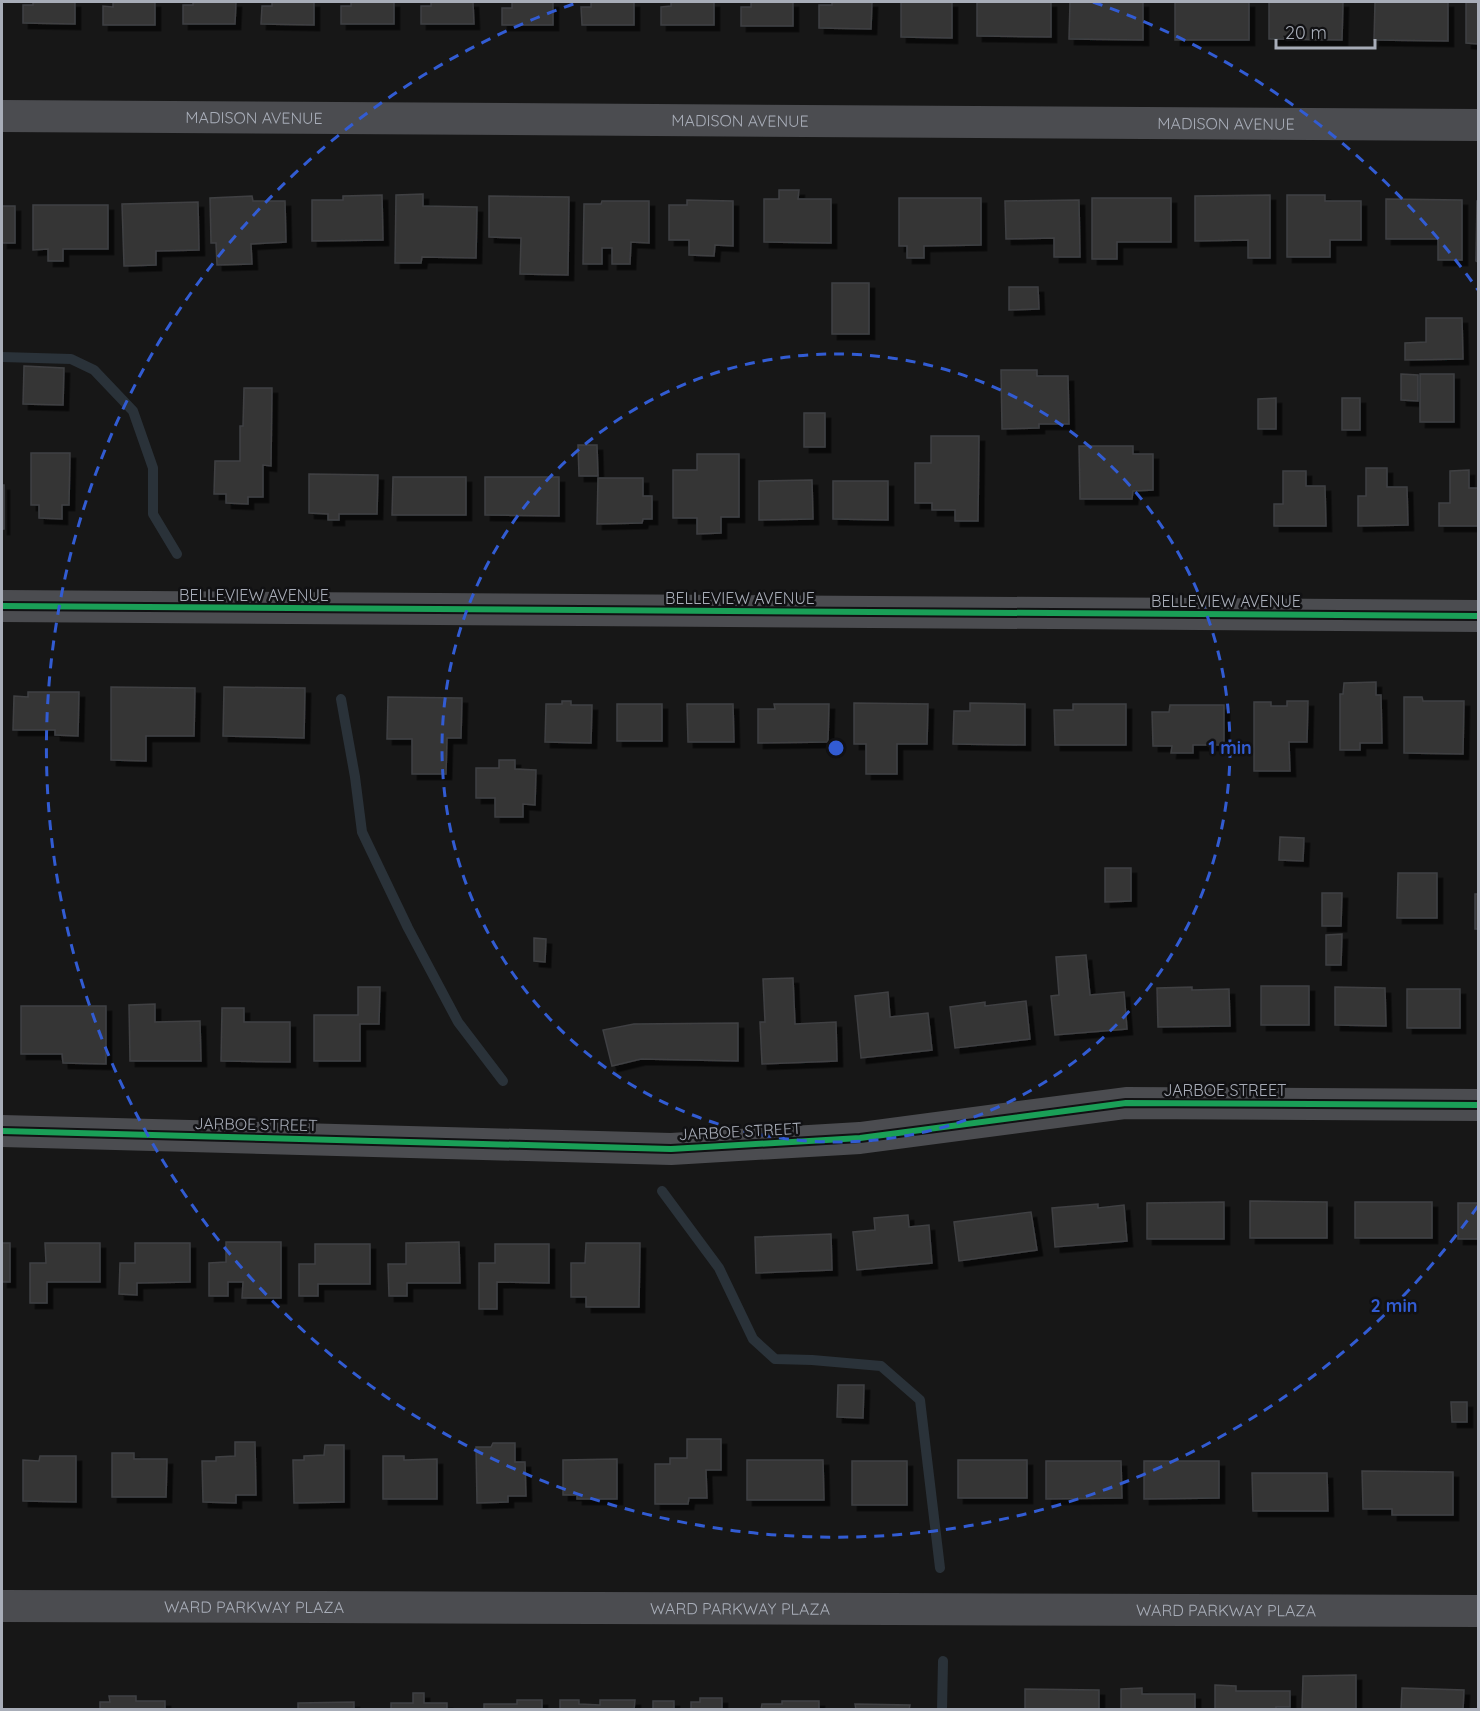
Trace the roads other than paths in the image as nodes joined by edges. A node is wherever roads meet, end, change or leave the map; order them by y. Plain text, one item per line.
1 (2, 116) edge
2 (1479, 125) edge
3 (2, 606) edge
4 (1479, 616) edge
5 (1479, 1105) edge
6 (2, 1131) edge
7 (2, 1606) edge
8 (1479, 1611) edge

1 - 2 street, MADISON AVENUE
3 - 4 street, BELLEVIEW AVENUE
5 - 6 street, JARBOE STREET
7 - 8 street, WARD PARKWAY PLAZA

